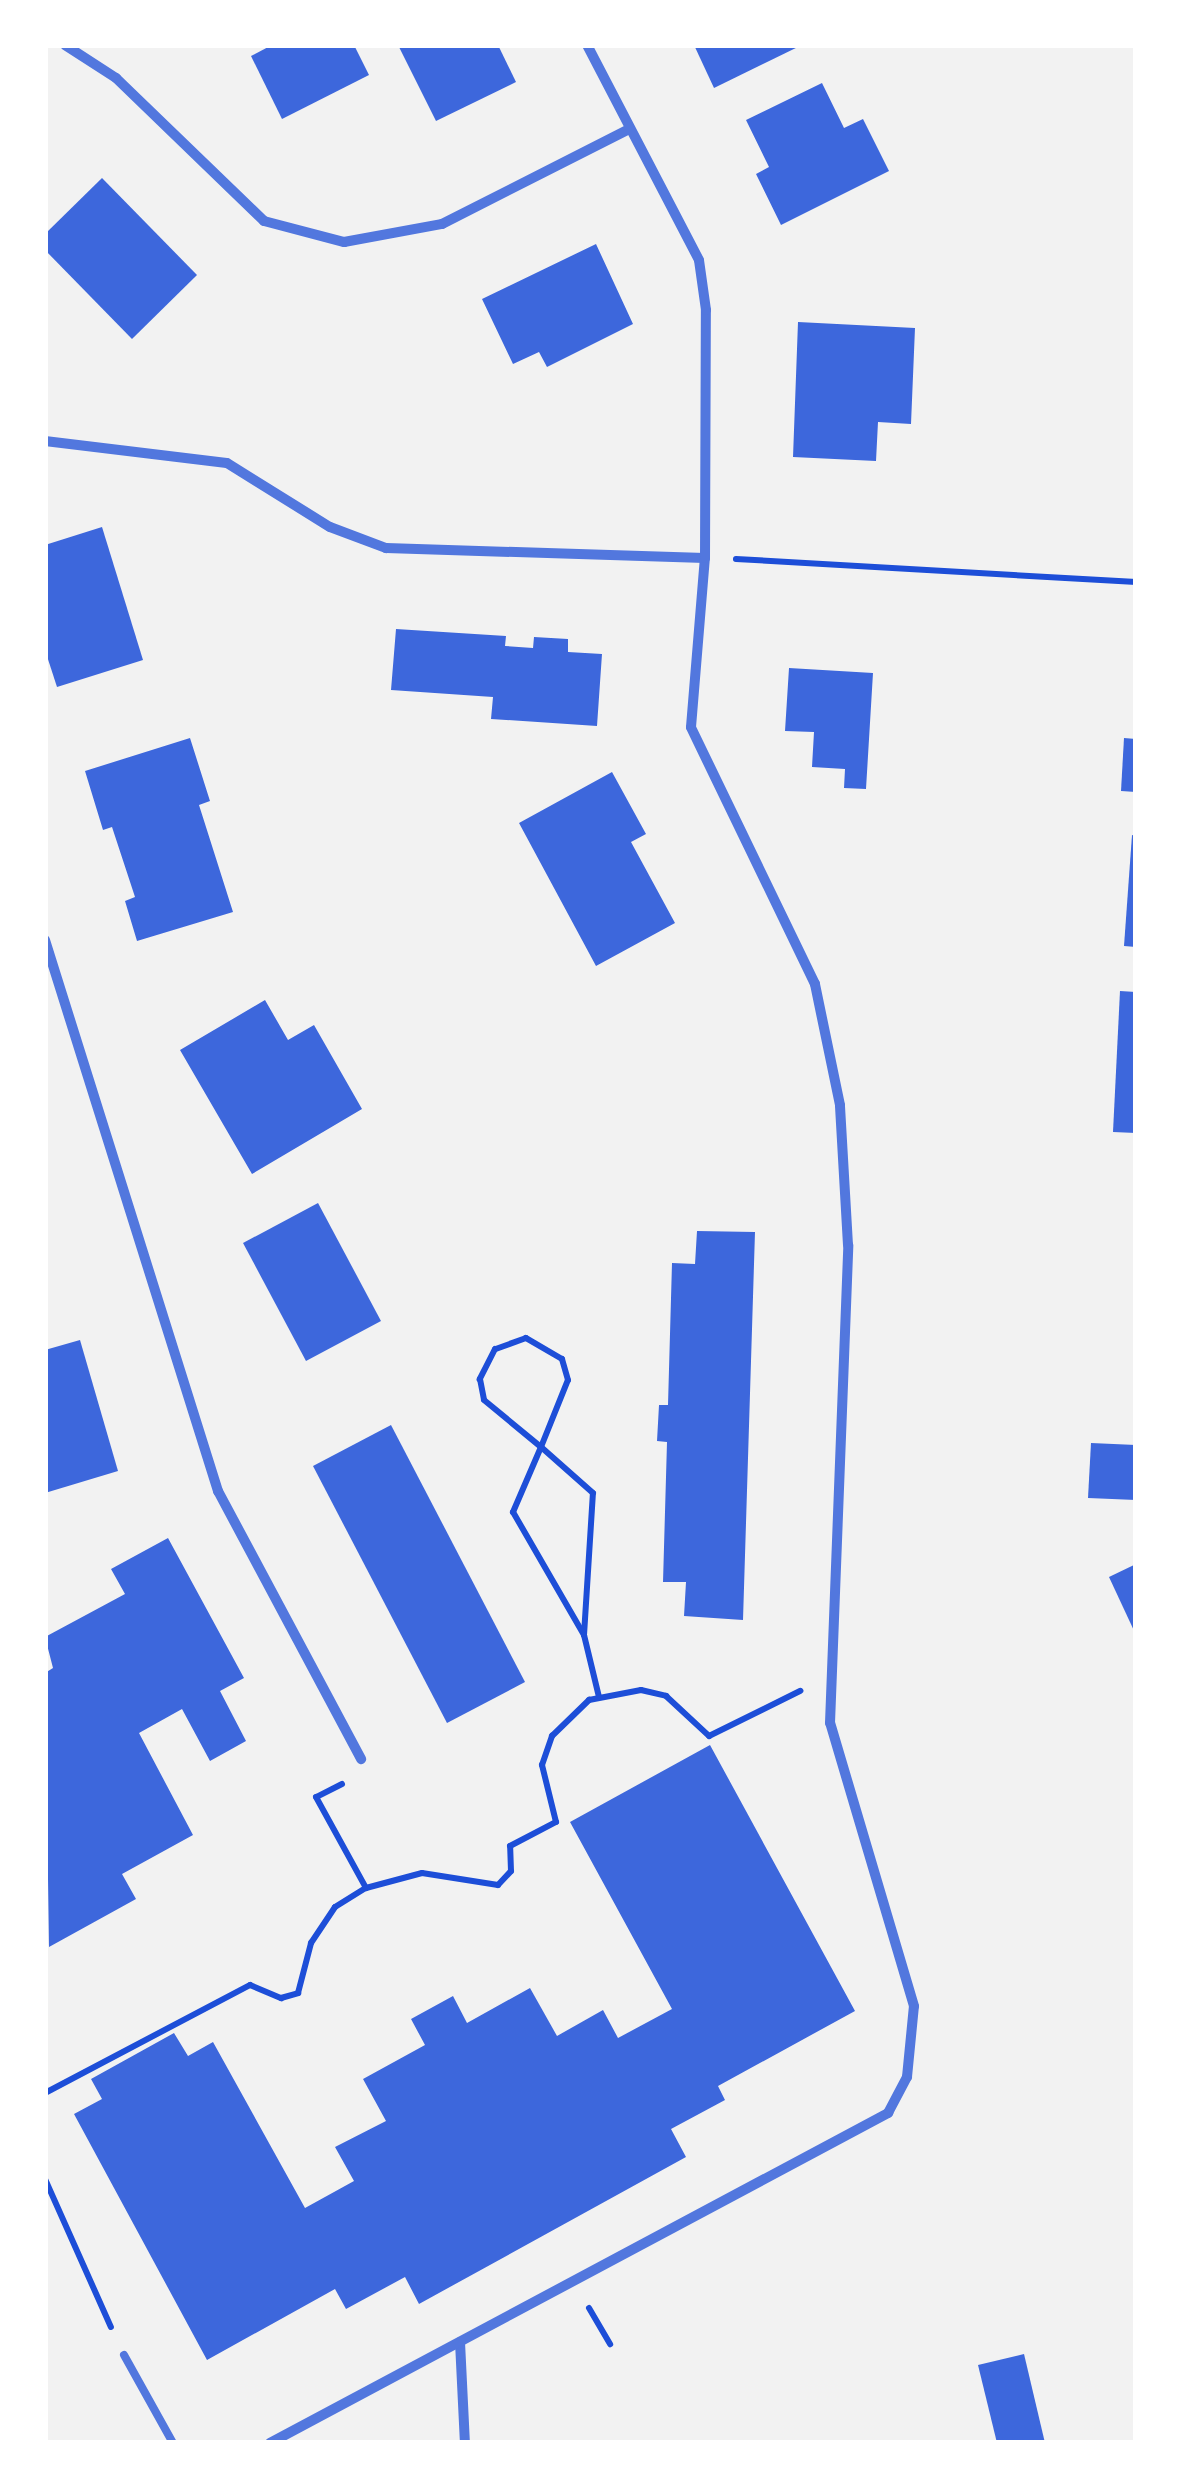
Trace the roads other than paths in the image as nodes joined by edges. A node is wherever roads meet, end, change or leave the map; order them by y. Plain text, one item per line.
1 (65, 45) edge
2 (587, 45) edge
3 (628, 128) junction
4 (45, 441) edge
5 (705, 558) junction
6 (45, 940) edge
7 (361, 1758) road end
8 (460, 2342) junction
9 (124, 2355) road end
10 (173, 2443) edge
11 (270, 2443) edge
12 (465, 2443) edge

1 - 3 street
2 - 3 street
3 - 5 street
4 - 5 street
5 - 8 street
6 - 7 street
8 - 11 street
8 - 12 street
9 - 10 lane

